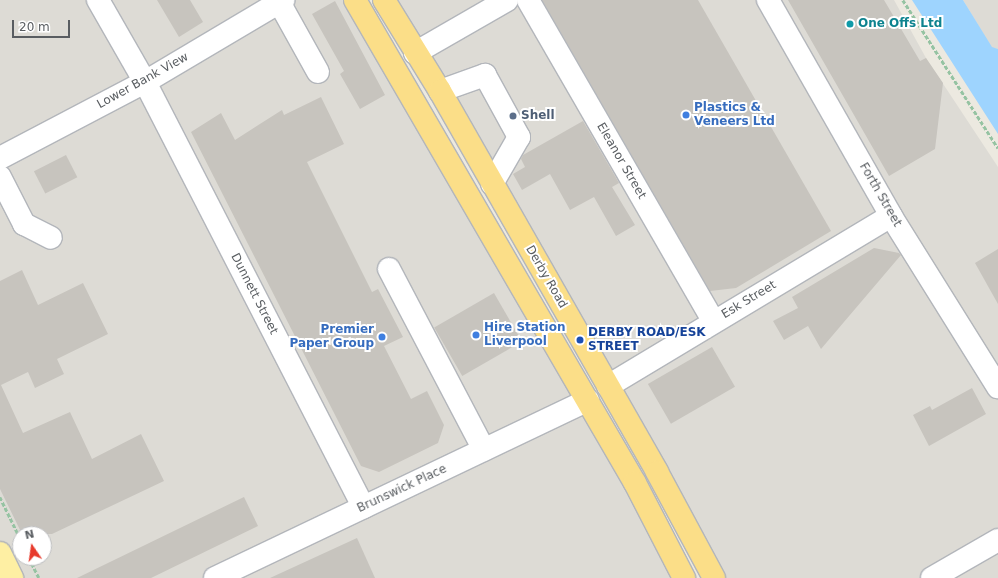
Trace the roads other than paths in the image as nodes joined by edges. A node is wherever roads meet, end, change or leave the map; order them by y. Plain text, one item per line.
1 (98, 0) edge
2 (355, 0) edge
3 (384, 0) edge
4 (528, 0) edge
5 (768, 0) edge
6 (281, 1) edge
7 (498, 2) edge
8 (415, 53) junction
9 (318, 72) dead end
10 (145, 82) junction
11 (440, 91) junction
12 (0, 158) edge
13 (0, 177) edge
14 (492, 184) junction
15 (891, 216) junction
16 (51, 238) dead end
17 (389, 269) dead end
18 (713, 321) junction
19 (608, 386) junction
20 (998, 387) edge
21 (588, 400) junction
22 (484, 450) junction
23 (363, 506) junction
24 (998, 540) edge
25 (0, 553) edge
26 (12, 578) edge
27 (215, 578) edge
28 (684, 578) edge
29 (714, 578) edge
30 (932, 578) edge

1 - 10 street, Dunnett Street
2 - 21 highway
3 - 8 highway, Derby Road
4 - 18 street, Eleanor Street
5 - 15 street, Forth Street
6 - 9 street
6 - 10 street, Lower Bank View
7 - 8 street
8 - 11 highway, Derby Road
10 - 12 street, Lower Bank View
10 - 23 street, Dunnett Street
11 - 14 highway, Derby Road
11 - 14 street
13 - 16 street
14 - 19 highway, Derby Road
15 - 18 street, Esk Street
15 - 20 street, Forth Street
17 - 22 street
18 - 19 street, Esk Street
19 - 29 highway, Derby Road
21 - 22 street, Brunswick Place
21 - 28 highway
22 - 23 street, Brunswick Place
23 - 27 street, Brunswick Place
24 - 30 street
25 - 26 main road

